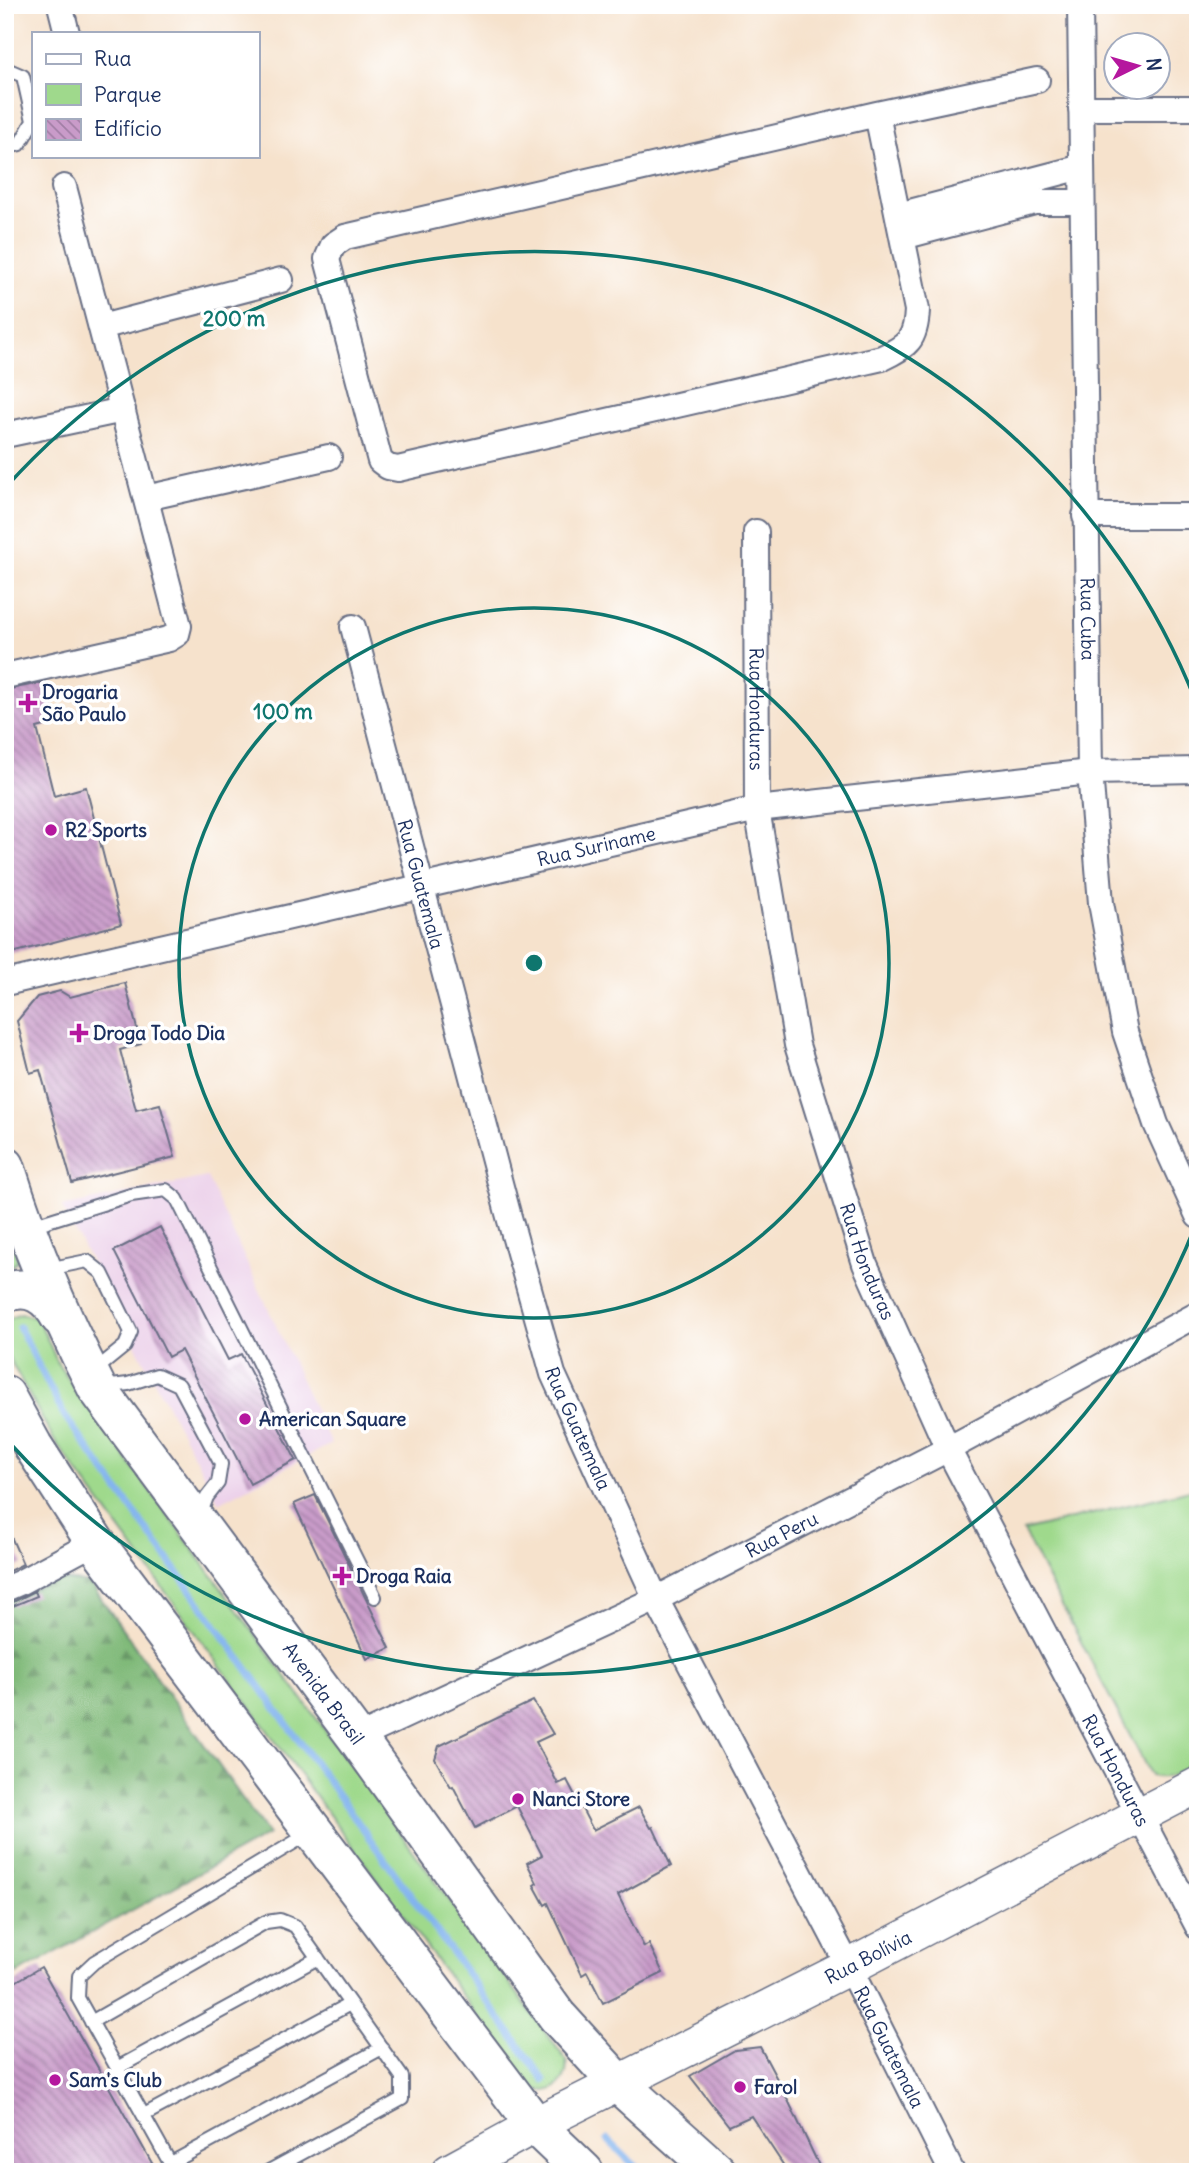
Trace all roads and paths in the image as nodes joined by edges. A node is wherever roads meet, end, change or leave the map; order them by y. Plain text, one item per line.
1 (60, 5) edge
2 (1080, 5) edge
3 (67, 32) edge
4 (5, 71) edge
5 (1037, 80) dead end
6 (1081, 108) junction
7 (1198, 108) edge
8 (877, 114) junction
9 (32, 116) edge
10 (32, 123) edge
11 (5, 148) edge
12 (1082, 167) junction
13 (64, 187) dead end
14 (1082, 202) junction
15 (900, 226) junction
16 (281, 280) dead end
17 (102, 327) junction
18 (123, 410) junction
19 (5, 435) edge
20 (328, 457) dead end
21 (146, 498) junction
22 (1086, 516) junction
23 (1198, 516) edge
24 (756, 532) dead end
25 (353, 627) dead end
26 (5, 676) edge
27 (1198, 770) edge
28 (1090, 772) junction
29 (757, 809) junction
30 (421, 888) junction
31 (5, 983) edge
32 (5, 1166) edge
33 (1198, 1216) edge
34 (25, 1228) junction
35 (42, 1270) junction
36 (5, 1293) edge
37 (1198, 1314) edge
38 (64, 1325) junction
39 (94, 1381) junction
40 (5, 1395) edge
41 (948, 1449) junction
42 (197, 1523) junction
43 (95, 1542) junction
44 (5, 1589) edge
45 (374, 1597) dead end
46 (656, 1599) junction
47 (357, 1738) junction
48 (1198, 1785) edge
49 (1139, 1816) junction
50 (313, 1831) junction
51 (1198, 1927) edge
52 (318, 1958) junction
53 (849, 1967) junction
54 (350, 2004) junction
55 (91, 2022) junction
56 (382, 2048) junction
57 (117, 2068) junction
58 (619, 2084) junction
59 (144, 2115) junction
60 (535, 2125) junction
61 (173, 2168) edge
62 (267, 2172) edge
63 (449, 2172) edge
64 (584, 2172) edge
65 (717, 2172) edge
66 (952, 2172) edge

1 - 3 street
2 - 6 street, Rua Cuba
4 - 9 lane
5 - 8 street
6 - 7 street
6 - 12 street, Rua Cuba
8 - 15 street
8 - 15 street
10 - 11 lane
12 - 14 street, Rua Cuba
12 - 15 street
13 - 17 street
14 - 15 street
14 - 22 street, Rua Cuba
16 - 17 street
17 - 18 street
18 - 19 street
18 - 21 street
20 - 21 street
21 - 26 street
22 - 23 street
22 - 28 street, Rua Cuba
24 - 29 street, Rua Honduras
25 - 30 street, Rua Guatemala
27 - 28 street, Rua Suriname
28 - 29 street, Rua Suriname
28 - 33 street, Rua Cuba
29 - 30 street, Rua Suriname
29 - 41 street, Rua Honduras
30 - 31 street, Rua Suriname
30 - 46 street, Rua Guatemala
32 - 34 main road, Avenida Brasil
34 - 35 main road, Avenida Brasil
34 - 45 lane
35 - 38 main road, Avenida Brasil
35 - 39 lane
36 - 38 main road
37 - 41 street, Rua Peru
38 - 39 main road, Avenida Brasil
39 - 42 main road, Avenida Brasil
39 - 42 lane
40 - 43 main road
41 - 46 street, Rua Peru
41 - 49 street, Rua Honduras
42 - 47 main road, Avenida Brasil
43 - 44 street
43 - 50 main road
46 - 47 street, Rua Peru
46 - 53 street, Rua Guatemala
47 - 58 main road, Avenida Brasil
48 - 49 main road, Rua Bolívia
49 - 51 street, Rua Honduras
49 - 53 main road, Rua Bolívia
50 - 55 lane
50 - 60 main road
52 - 54 lane
52 - 55 lane
52 - 57 lane
53 - 58 main road, Rua Bolívia
53 - 66 street, Rua Guatemala
54 - 56 lane
54 - 59 lane
55 - 57 lane
56 - 61 lane
56 - 62 lane
57 - 59 lane
58 - 60 main road, Rua Bolívia
58 - 65 main road, Avenida Brasil
59 - 61 lane
60 - 63 main road, Rua Bolívia
60 - 64 main road

